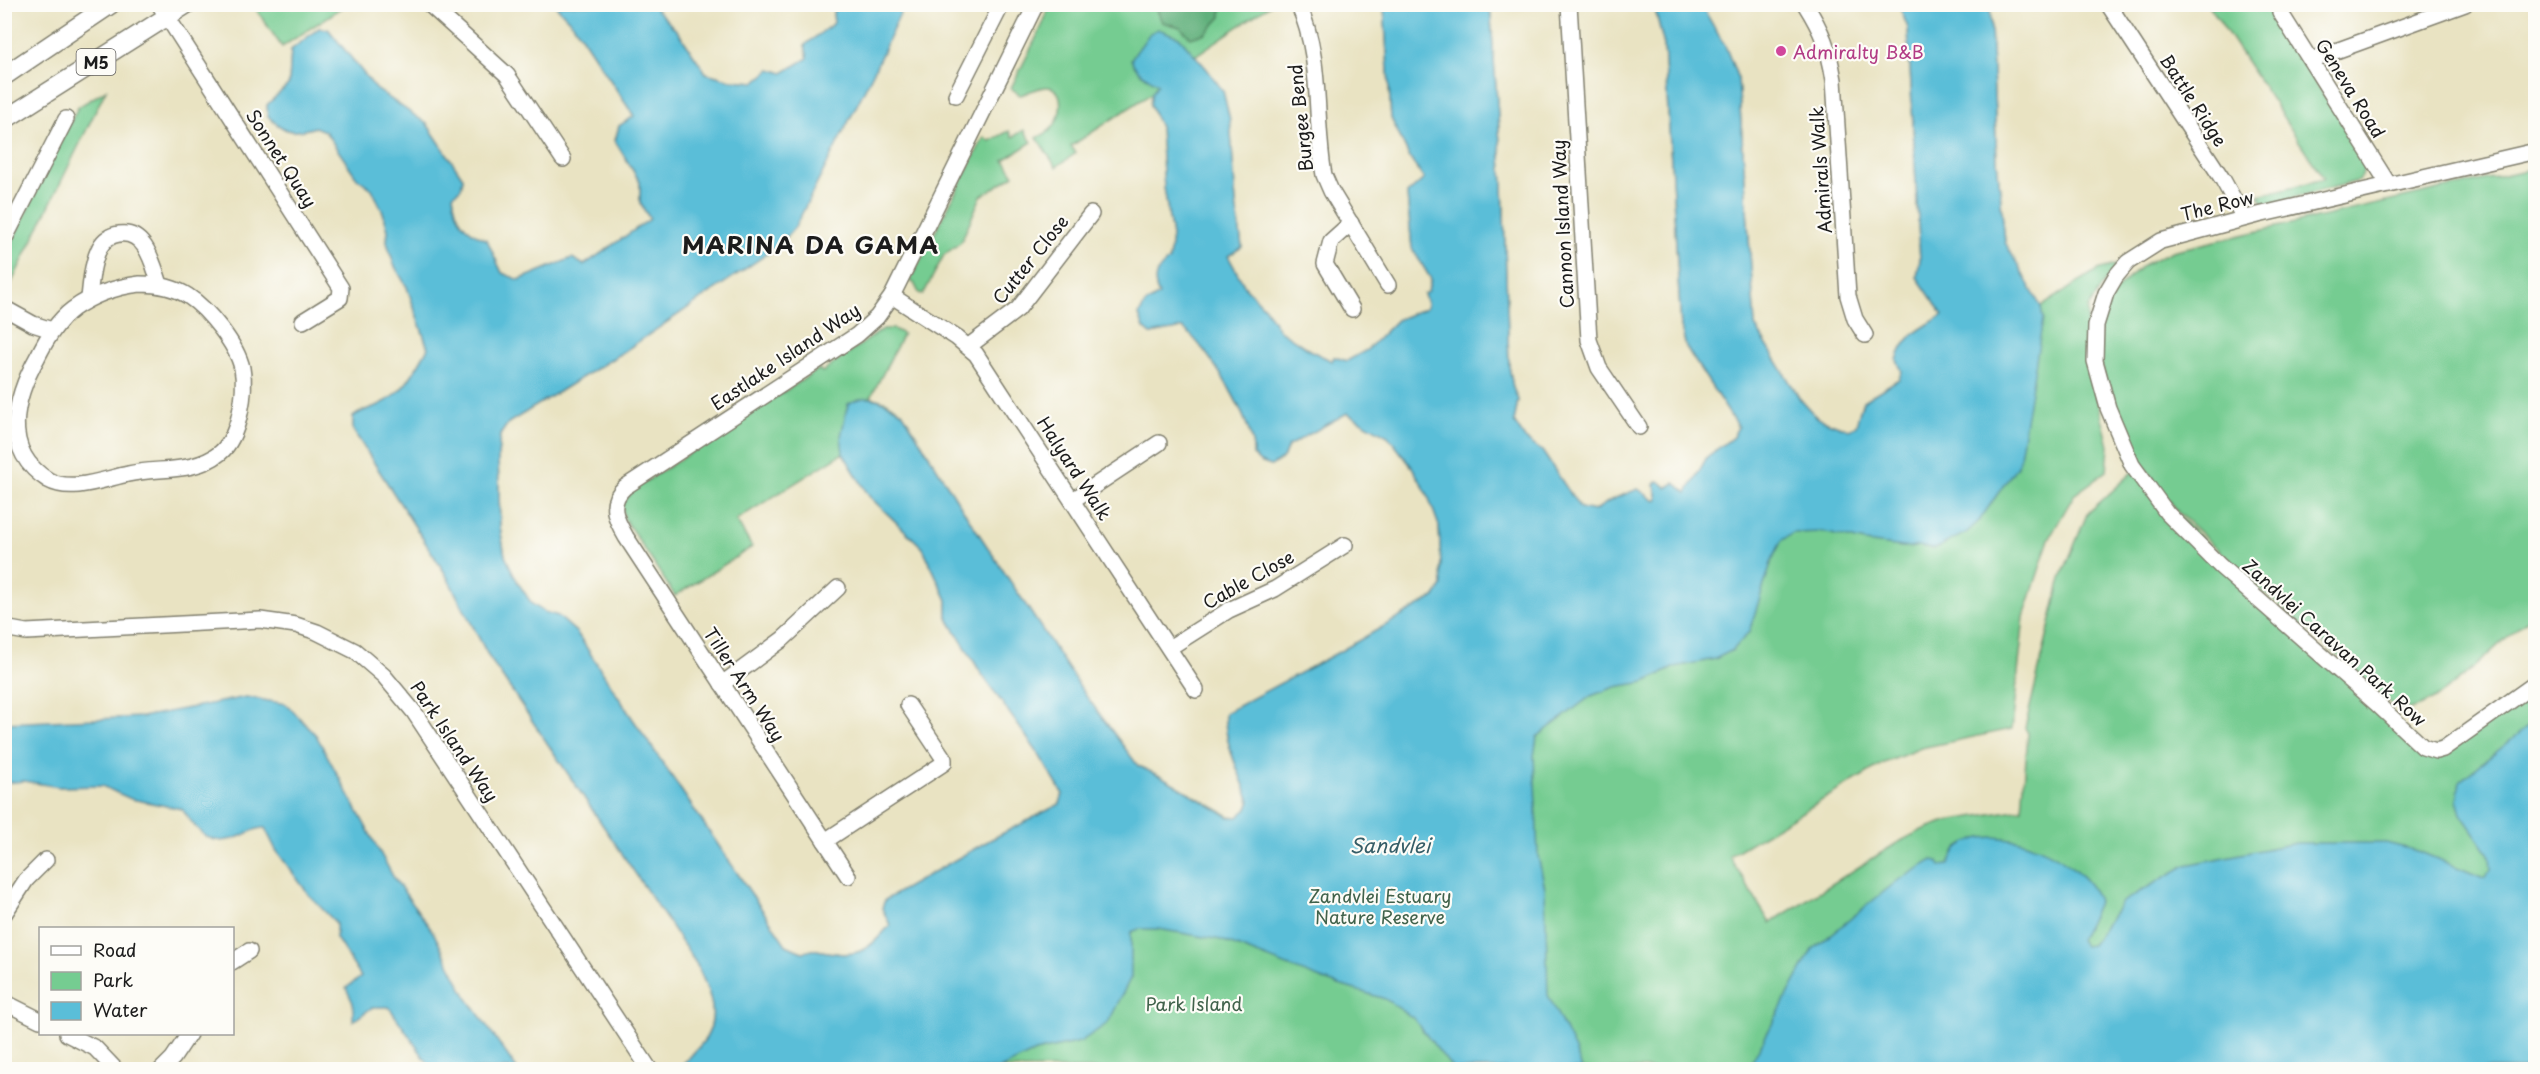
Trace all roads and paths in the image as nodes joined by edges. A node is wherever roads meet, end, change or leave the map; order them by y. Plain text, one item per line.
1 (111, 4) edge
2 (187, 4) edge
3 (429, 4) edge
4 (1002, 4) edge
5 (1036, 4) edge
6 (1298, 4) edge
7 (1569, 4) edge
8 (1805, 4) edge
9 (2108, 4) edge
10 (2465, 4) edge
11 (163, 11) edge
12 (2280, 12) dead end
13 (2311, 60) junction
14 (4, 76) edge
15 (956, 95) dead end
16 (66, 119) dead end
17 (4, 120) edge
18 (2535, 151) edge
19 (563, 159) dead end
20 (2389, 184) junction
21 (1090, 214) dead end
22 (2244, 218) junction
23 (1351, 223) junction
24 (4, 240) edge
25 (160, 284) junction
26 (1388, 285) dead end
27 (892, 296) junction
28 (89, 298) junction
29 (4, 308) edge
30 (1352, 309) dead end
31 (303, 321) dead end
32 (52, 330) junction
33 (1865, 335) dead end
34 (969, 346) junction
35 (1639, 427) dead end
36 (1159, 443) dead end
37 (2132, 465) joint
38 (1072, 500) junction
39 (614, 511) joint
40 (1345, 545) dead end
41 (838, 588) dead end
42 (4, 628) edge
43 (1169, 648) junction
44 (2535, 683) edge
45 (722, 684) junction
46 (1196, 690) dead end
47 (908, 705) dead end
48 (825, 841) junction
49 (46, 860) dead end
50 (848, 876) dead end
51 (4, 914) edge
52 (249, 951) dead end
53 (234, 961) edge
54 (4, 1002) edge
55 (39, 1020) edge
56 (69, 1035) edge
57 (188, 1035) edge
58 (116, 1070) edge
59 (161, 1070) edge
60 (650, 1070) edge

1 - 14 main road, M5
2 - 11 main road, M5
3 - 19 street
4 - 15 street
5 - 27 street, Eastlake Island Way
6 - 23 street, Burgee Bend
7 - 35 street, Cannon Island Way
8 - 33 street, Admirals Walk
9 - 22 street, Battle Ridge
10 - 13 street
11 - 17 main road, M5
11 - 31 street, Sonnet Quay
12 - 13 street, Geneva Road
13 - 20 street, Geneva Road
16 - 24 street
18 - 20 street, The Row
20 - 22 street, The Row
21 - 34 street, Cutter Close
22 - 37 street, The Row
23 - 26 street, Burgee Bend
23 - 30 street
25 - 28 street
25 - 28 street
25 - 32 street
27 - 34 street, Halyard Walk
27 - 39 street, Eastlake Island Way
28 - 32 street
29 - 32 street
34 - 38 street, Halyard Walk
36 - 38 street
37 - 44 street, Zandvlei Caravan Park Row
38 - 43 street, Halyard Walk
39 - 45 street, Tiller Arm Way
40 - 43 street, Cable Close
41 - 45 street
42 - 60 street, Park Island Way
43 - 46 street, Halyard Walk
45 - 48 street, Tiller Arm Way
47 - 48 street
48 - 50 street, Tiller Arm Way
49 - 51 street
52 - 53 street
54 - 55 street
56 - 58 street
57 - 59 street

